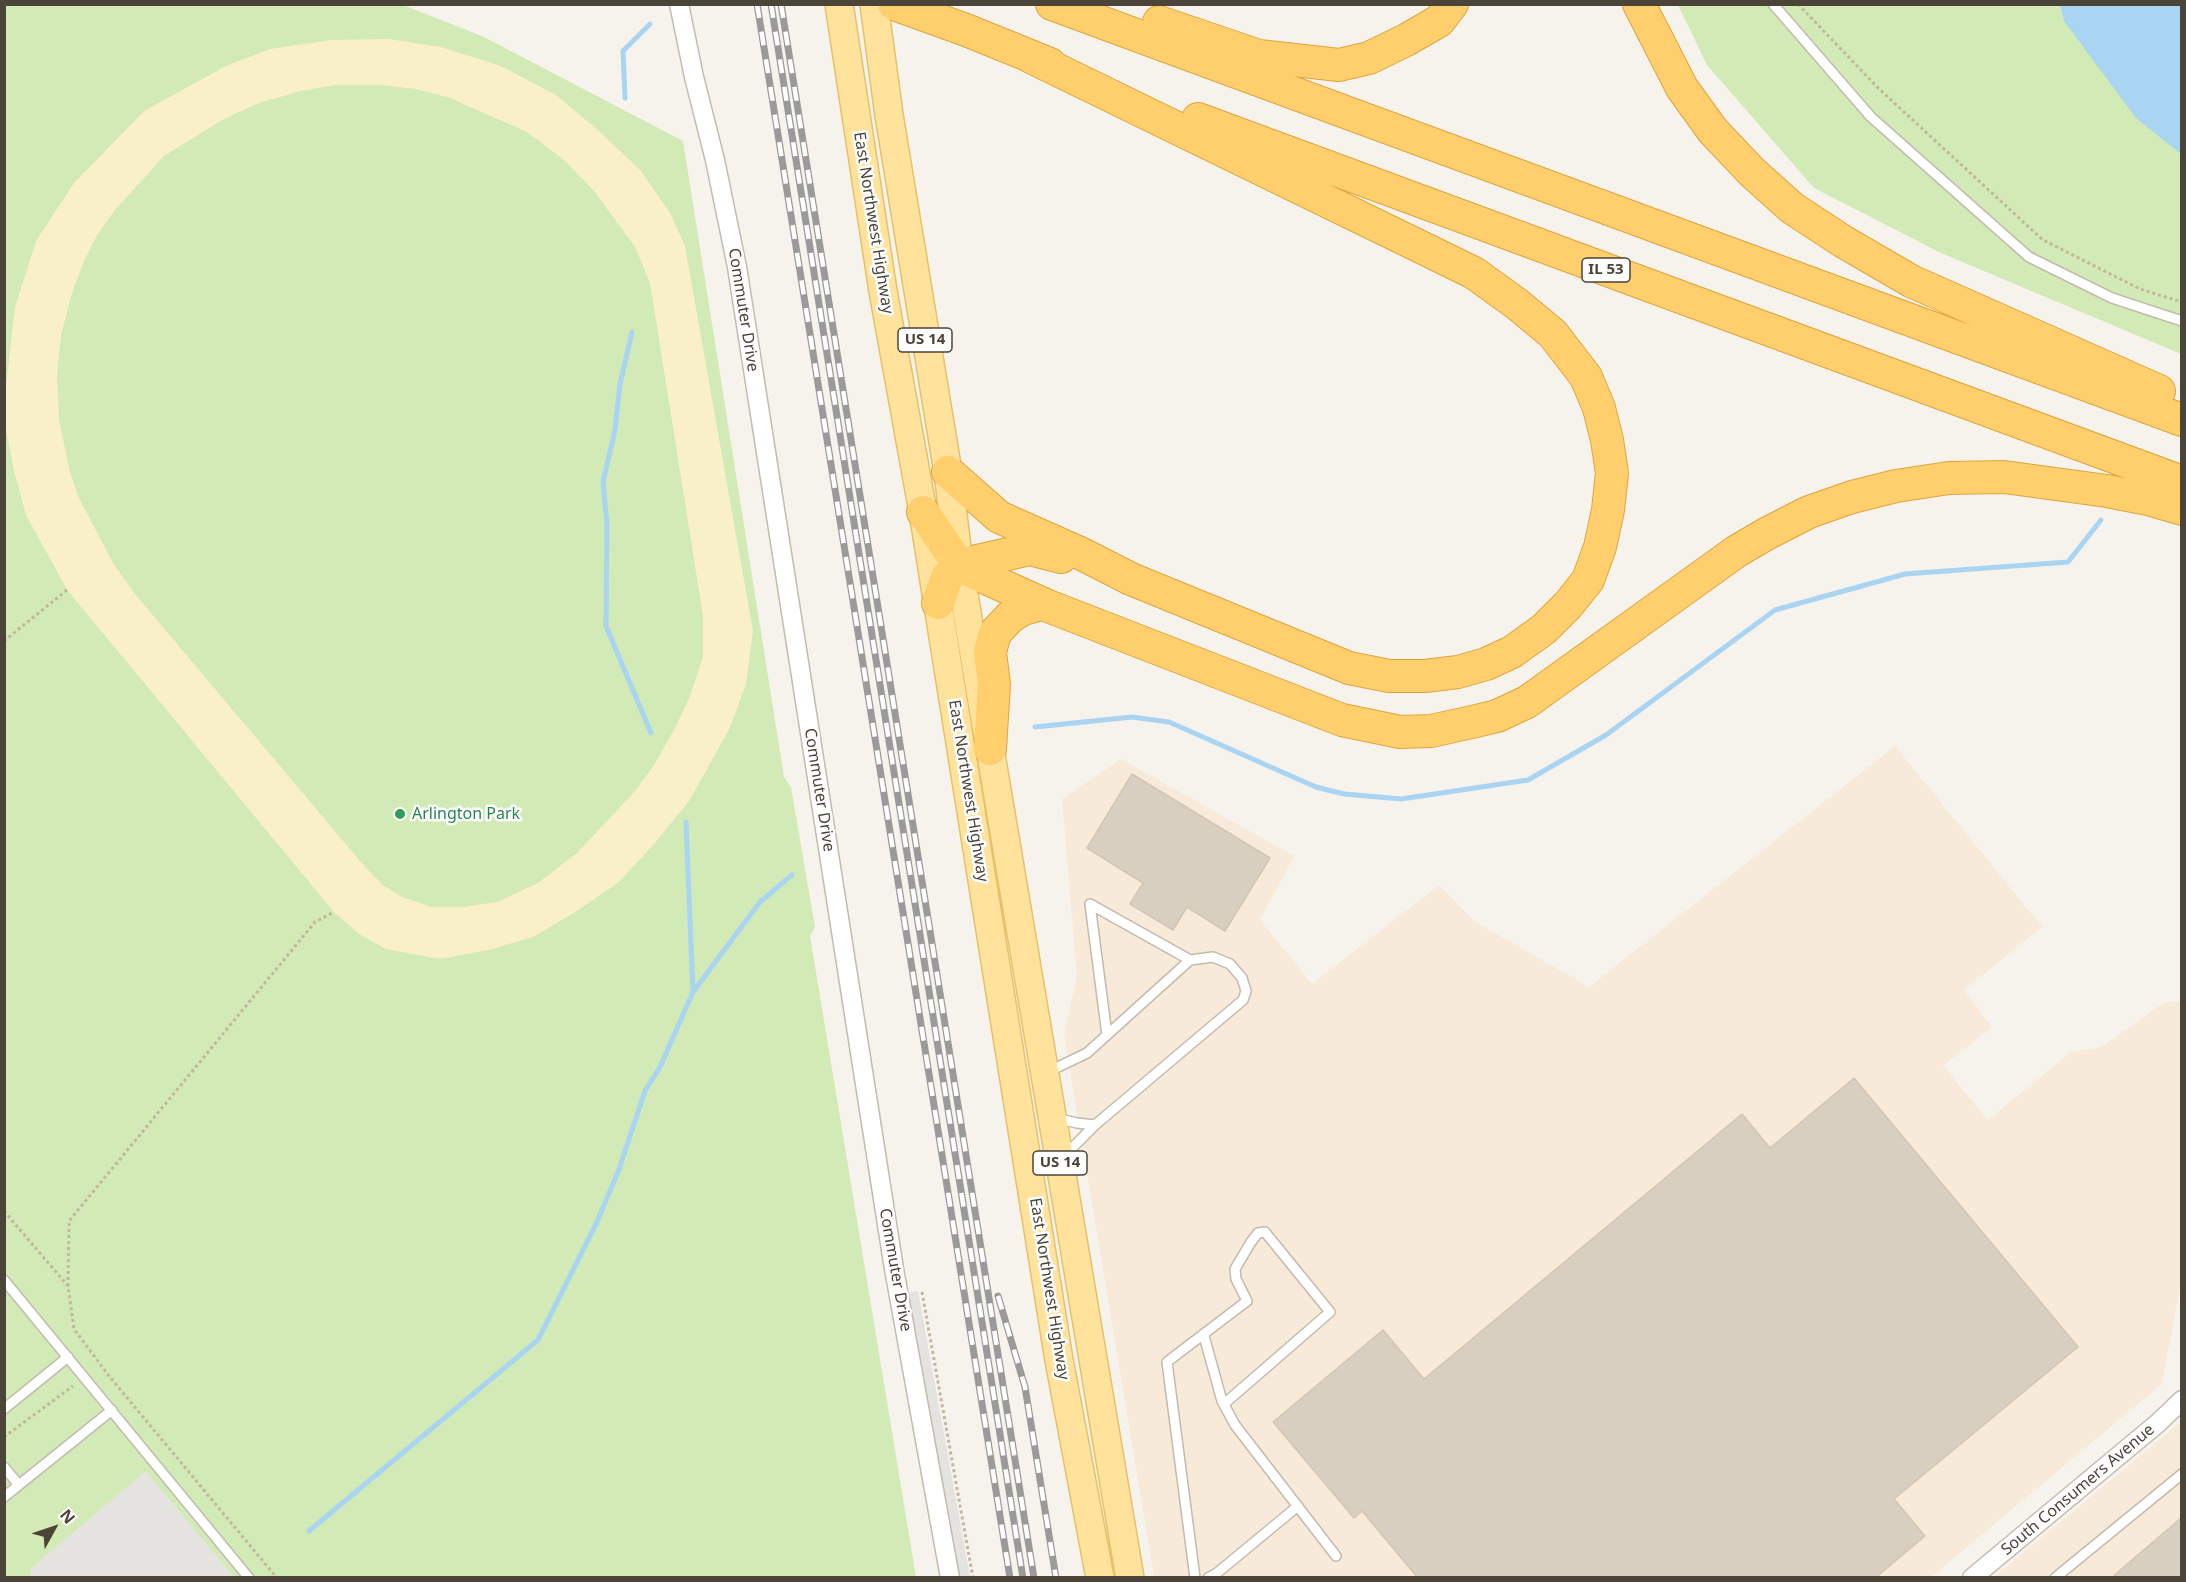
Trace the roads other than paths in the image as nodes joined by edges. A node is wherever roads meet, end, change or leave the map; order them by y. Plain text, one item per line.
1 (679, 4) edge
2 (839, 4) edge
3 (873, 4) edge
4 (894, 4) edge
5 (1052, 4) edge
6 (1102, 4) edge
7 (1452, 4) edge
8 (1639, 4) edge
9 (1773, 4) edge
10 (1031, 57) junction
11 (2181, 321) edge
12 (2181, 401) edge
13 (2181, 420) edge
14 (948, 472) junction
15 (2181, 482) edge
16 (2181, 509) edge
17 (923, 512) junction
18 (959, 565) junction
19 (1131, 579) junction
20 (938, 603) junction
21 (1041, 604) junction
22 (990, 749) junction
23 (1190, 960) junction
24 (1107, 1035) junction
25 (1012, 1060) junction
26 (1043, 1069) junction
27 (1051, 1111) junction
28 (1095, 1125) junction
29 (1059, 1161) junction
30 (4, 1280) edge
31 (1204, 1336) junction
32 (68, 1357) junction
33 (2181, 1400) edge
34 (1224, 1404) junction
35 (4, 1409) edge
36 (112, 1410) junction
37 (4, 1467) edge
38 (2181, 1474) edge
39 (19, 1485) junction
40 (4, 1497) edge
41 (1298, 1506) junction
42 (1336, 1556) dead end
43 (1978, 1576) edge
44 (249, 1578) edge
45 (950, 1578) edge
46 (1100, 1578) edge
47 (1130, 1578) edge
48 (1195, 1578) edge
49 (1208, 1578) edge
50 (2055, 1578) edge

1 - 45 street, Commuter Drive
2 - 17 main road, East Northwest Highway / US 14
3 - 14 main road, East Northwest Highway / US 14
4 - 10 highway, IL 53
5 - 13 highway
6 - 7 highway
8 - 12 highway
9 - 11 lane
10 - 15 highway, IL 53
10 - 19 highway
14 - 18 main road, East Northwest Highway / US 14
14 - 19 highway
16 - 21 highway
17 - 18 highway
17 - 20 main road, East Northwest Highway / US 14
18 - 19 highway
18 - 20 highway
18 - 21 highway
18 - 22 main road, East Northwest Highway / US 14
20 - 25 main road, East Northwest Highway / US 14
21 - 22 highway
22 - 26 main road, East Northwest Highway / US 14
23 - 24 lane
23 - 24 lane
23 - 28 lane
24 - 26 lane
25 - 26 main road
25 - 46 main road, East Northwest Highway / US 14
26 - 27 main road, East Northwest Highway / US 14
27 - 28 lane
27 - 29 main road, East Northwest Highway / US 14
28 - 29 lane
29 - 47 main road, East Northwest Highway / US 14
30 - 32 lane
31 - 34 lane
31 - 34 lane
31 - 48 lane
32 - 35 lane
32 - 36 lane
33 - 43 street, South Consumers Avenue
34 - 41 lane
36 - 39 lane
36 - 44 lane
37 - 39 lane
38 - 50 lane
39 - 40 lane
41 - 42 lane
41 - 49 lane

